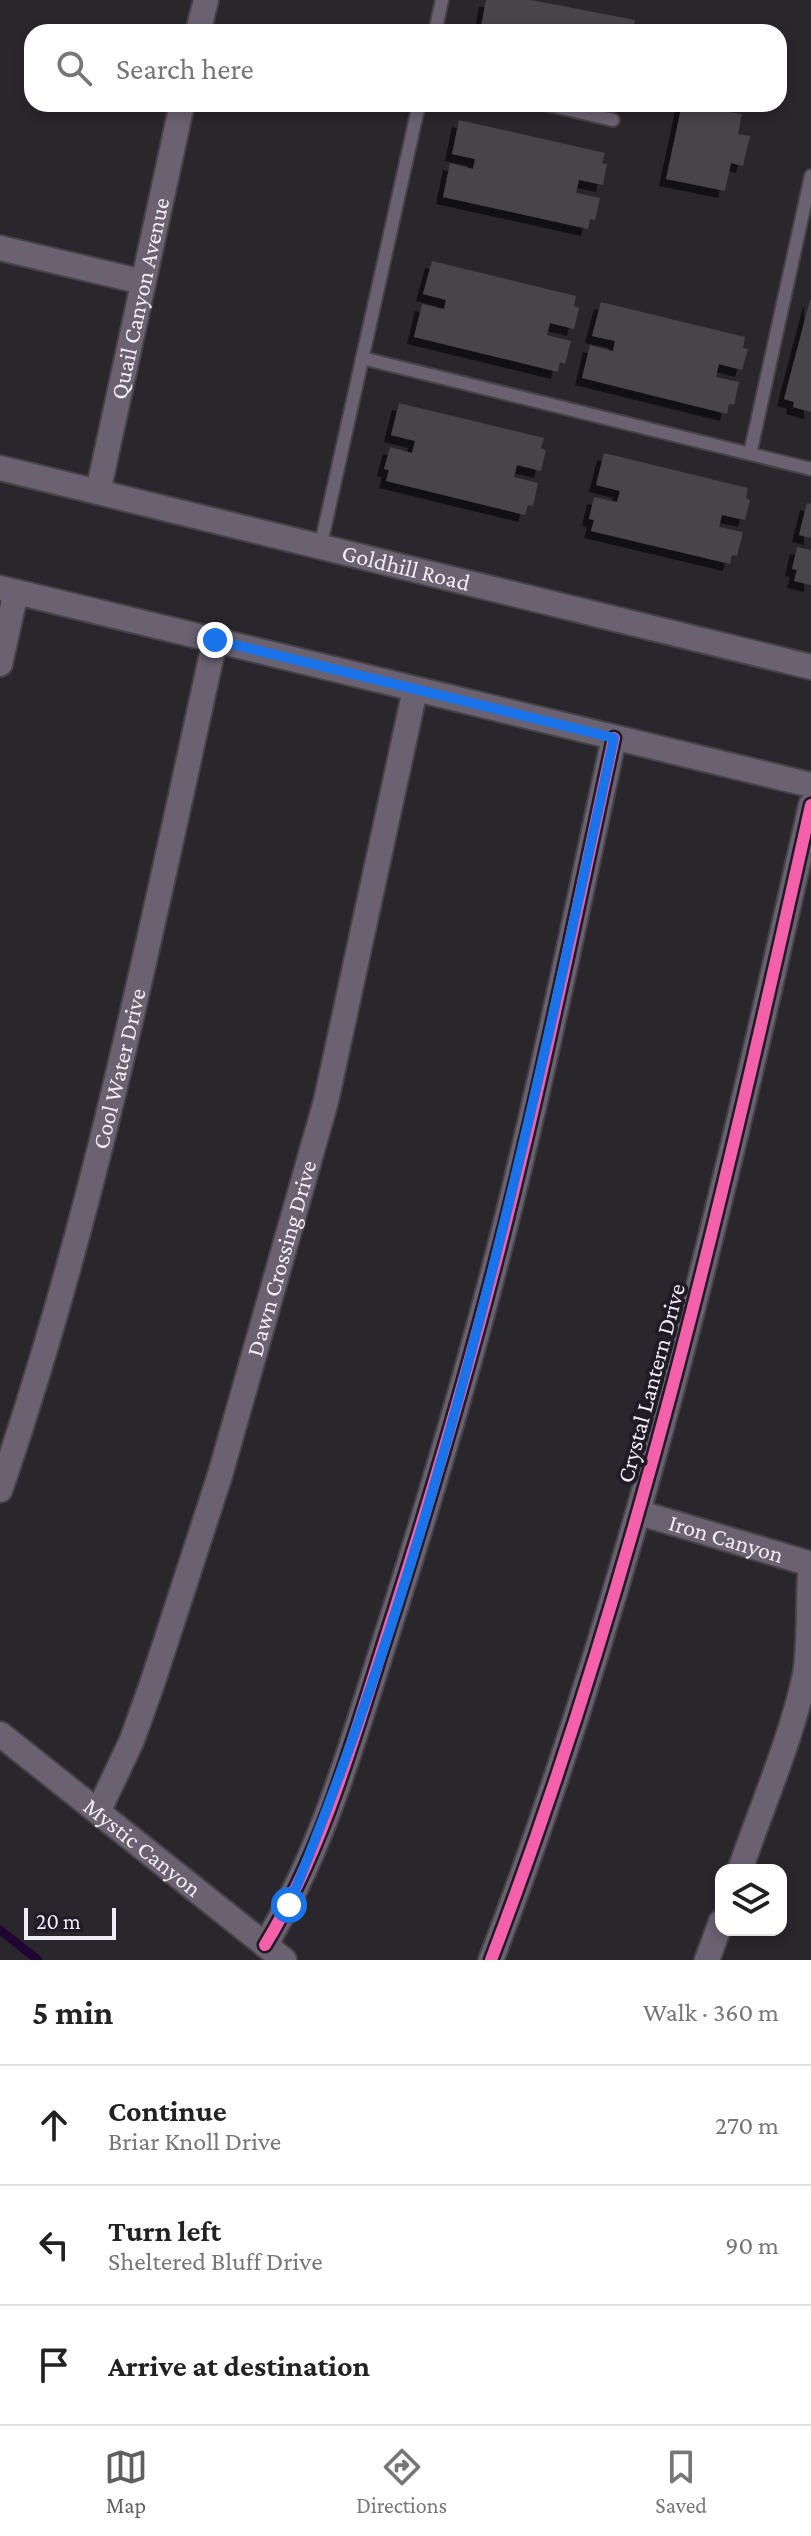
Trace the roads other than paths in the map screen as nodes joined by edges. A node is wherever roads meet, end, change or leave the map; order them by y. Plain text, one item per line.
1 (206, 0) edge
2 (442, 0) edge
3 (200, 24) edge
4 (437, 24) edge
5 (180, 112) edge
6 (417, 112) edge
7 (579, 112) edge
8 (613, 120) dead end
9 (811, 176) edge
10 (809, 199) edge
11 (0, 248) edge
12 (143, 282) junction
13 (362, 358) junction
14 (750, 454) junction
15 (0, 468) edge
16 (811, 469) edge
17 (98, 492) junction
18 (320, 548) junction
19 (8, 590) edge
20 (215, 640) junction
21 (0, 664) edge
22 (811, 667) edge
23 (415, 690) junction
24 (614, 738) junction
25 (811, 785) edge
26 (811, 805) edge
27 (0, 1490) edge
28 (640, 1513) junction
29 (811, 1564) edge
30 (0, 1734) edge
31 (98, 1812) junction
32 (742, 1864) edge
33 (716, 1936) edge
34 (274, 1952) edge
35 (491, 1960) edge
36 (707, 1960) edge

1 - 3 street
2 - 4 lane
5 - 12 street, Quail Canyon Avenue
6 - 13 lane
7 - 8 lane
9 - 10 lane
10 - 14 lane
11 - 12 street
12 - 17 street, Quail Canyon Avenue
13 - 14 lane
13 - 18 lane
14 - 16 lane
15 - 17 street, Goldhill Road
17 - 18 street, Goldhill Road
18 - 22 street, Goldhill Road
19 - 20 street
19 - 21 street
20 - 23 street
20 - 27 street, Cool Water Drive
23 - 24 street
23 - 31 street, Dawn Crossing Drive
24 - 25 street
24 - 34 street
26 - 28 street, Crystal Lantern Drive
28 - 29 street, Iron Canyon
28 - 35 street, Crystal Lantern Drive
29 - 32 street
30 - 31 street, Mystic Canyon
31 - 34 street, Mystic Canyon
33 - 36 street

